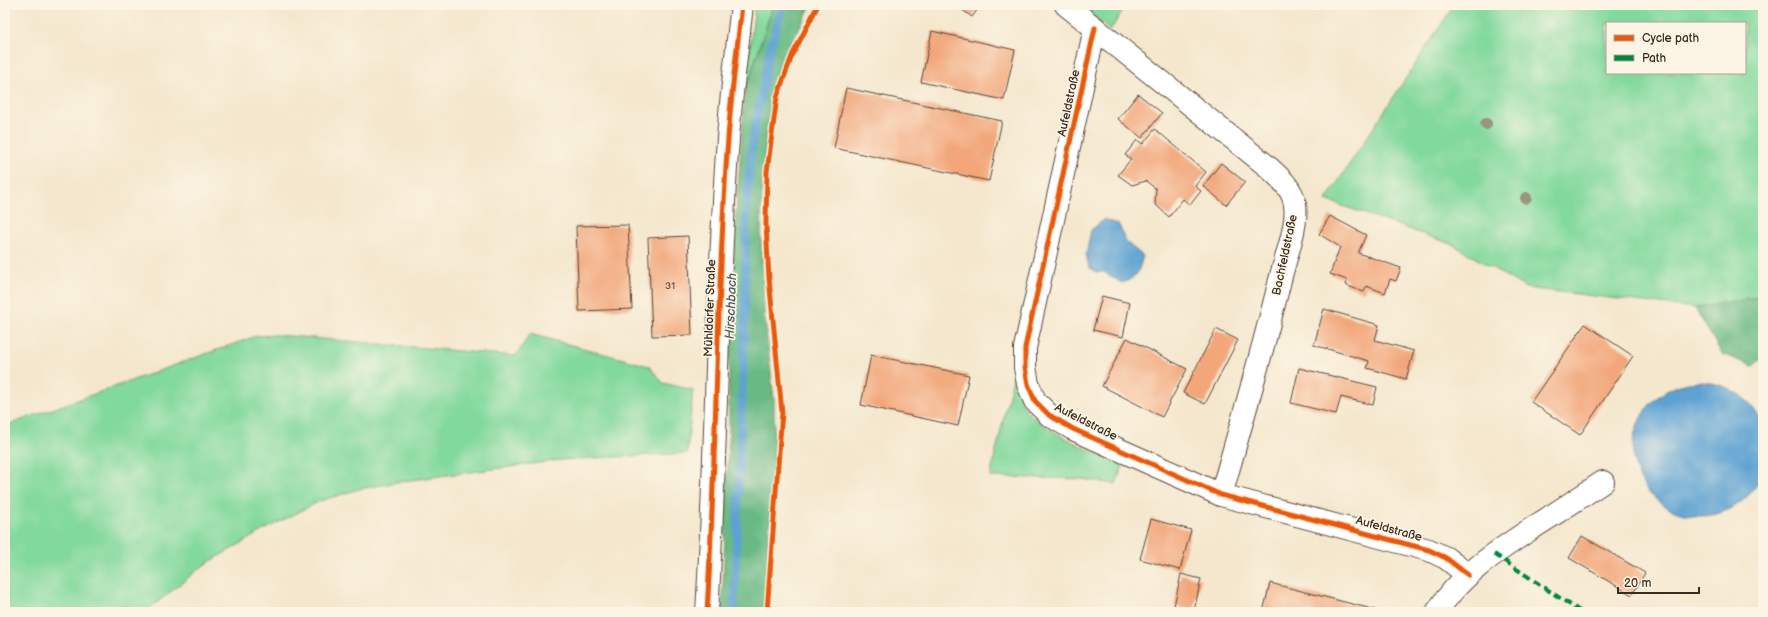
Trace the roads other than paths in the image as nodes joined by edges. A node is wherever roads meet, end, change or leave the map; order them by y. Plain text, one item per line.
1 (742, 5) edge
2 (1066, 5) edge
3 (1095, 28) junction
4 (1603, 482) dead end
5 (1221, 495) junction
6 (1468, 575) junction
7 (707, 612) edge
8 (1437, 612) edge

1 - 7 street, Mühldorfer Straße
2 - 3 street
3 - 5 street, Bachfeldstraße
3 - 5 street, Aufeldstraße
4 - 6 street
5 - 6 street, Aufeldstraße
6 - 8 street

